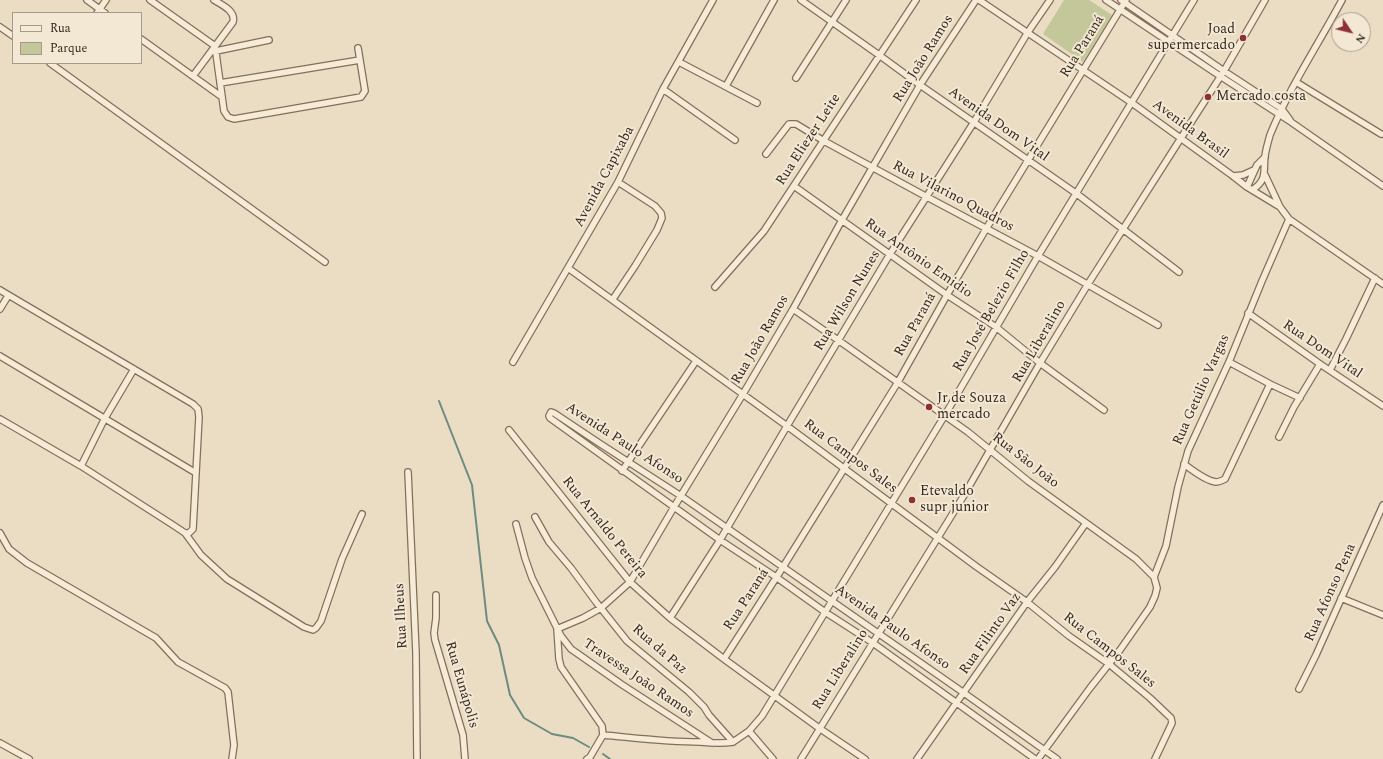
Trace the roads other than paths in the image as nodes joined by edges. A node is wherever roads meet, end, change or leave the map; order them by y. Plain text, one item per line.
1 (87, 0) edge
2 (106, 0) edge
3 (150, 0) edge
4 (214, 0) edge
5 (713, 0) edge
6 (774, 0) edge
7 (801, 0) edge
8 (846, 0) edge
9 (916, 0) edge
10 (978, 0) edge
11 (1050, 0) edge
12 (1106, 0) edge
13 (1194, 0) edge
14 (1265, 0) edge
15 (1342, 0) edge
16 (1124, 1) edge
17 (1120, 10) junction
18 (98, 11) edge
19 (832, 21) junction
20 (0, 26) edge
21 (1028, 32) junction
22 (12, 35) edge
23 (1173, 35) junction
24 (142, 40) edge
25 (269, 40) dead end
26 (1169, 42) junction
27 (358, 48) dead end
28 (215, 49) junction
29 (879, 54) junction
30 (360, 60) junction
31 (679, 62) junction
32 (51, 64) edge
33 (1083, 70) junction
34 (1224, 71) junction
35 (193, 76) junction
36 (1220, 76) junction
37 (796, 78) dead end
38 (1296, 82) junction
39 (220, 83) junction
40 (920, 85) junction
41 (726, 86) junction
42 (663, 89) junction
43 (222, 97) junction
44 (757, 103) dead end
45 (1132, 103) junction
46 (1280, 112) junction
47 (974, 122) junction
48 (1381, 134) dead end
49 (1182, 138) junction
50 (735, 140) dead end
51 (824, 141) junction
52 (766, 154) dead end
53 (1265, 157) junction
54 (1028, 161) junction
55 (873, 168) junction
56 (1254, 170) junction
57 (1265, 175) junction
58 (1233, 176) junction
59 (618, 182) junction
60 (794, 186) junction
61 (1383, 186) edge
62 (1249, 189) junction
63 (1077, 194) junction
64 (927, 197) junction
65 (1280, 208) junction
66 (1289, 219) junction
67 (842, 220) junction
68 (986, 229) junction
69 (1122, 229) junction
70 (890, 254) junction
71 (1038, 256) junction
72 (325, 262) dead end
73 (568, 268) junction
74 (1179, 272) dead end
75 (1375, 278) junction
76 (1088, 284) junction
77 (1383, 284) edge
78 (715, 287) dead end
79 (0, 290) edge
80 (947, 295) junction
81 (8, 296) junction
82 (613, 299) junction
83 (0, 309) edge
84 (793, 309) junction
85 (1248, 313) junction
86 (1158, 325) dead end
87 (996, 327) junction
88 (838, 340) junction
89 (0, 356) edge
90 (696, 361) junction
91 (513, 362) dead end
92 (1229, 362) junction
93 (1040, 363) junction
94 (1320, 364) junction
95 (134, 369) junction
96 (1330, 370) junction
97 (898, 382) junction
98 (1270, 384) junction
99 (744, 394) junction
100 (1300, 398) junction
101 (1383, 406) edge
102 (1104, 410) dead end
103 (945, 415) junction
104 (105, 418) junction
105 (0, 419) edge
106 (787, 426) junction
107 (509, 430) dead end
108 (1279, 437) dead end
109 (991, 450) junction
110 (628, 462) junction
111 (1184, 464) junction
112 (81, 466) junction
113 (844, 468) junction
114 (622, 471) junction
115 (408, 472) dead end
116 (196, 473) junction
117 (681, 496) junction
118 (891, 503) junction
119 (1383, 505) edge
120 (674, 507) junction
121 (362, 514) dead end
122 (535, 517) dead end
123 (1086, 522) junction
124 (516, 524) dead end
125 (727, 528) junction
126 (0, 533) edge
127 (184, 533) junction
128 (938, 538) junction
129 (720, 540) junction
130 (783, 567) junction
131 (776, 577) junction
132 (1154, 577) junction
133 (630, 582) junction
134 (436, 595) dead end
135 (1341, 598) junction
136 (832, 601) junction
137 (1027, 602) junction
138 (601, 608) junction
139 (825, 612) junction
140 (1383, 615) edge
141 (670, 618) junction
142 (557, 629) junction
143 (879, 633) junction
144 (873, 643) junction
145 (724, 659) junction
146 (1108, 664) junction
147 (1299, 689) dead end
148 (964, 693) junction
149 (774, 695) junction
150 (956, 703) junction
151 (819, 728) junction
152 (749, 731) junction
153 (604, 734) junction
154 (734, 742) junction
155 (0, 743) edge
156 (712, 743) junction
157 (1044, 750) junction
158 (29, 759) edge
159 (232, 759) edge
160 (417, 759) edge
161 (465, 759) edge
162 (588, 759) edge
163 (773, 759) edge
164 (801, 759) edge
165 (865, 759) edge
166 (917, 759) edge
167 (1035, 759) edge
168 (1038, 759) edge
169 (1057, 759) edge
170 (1155, 759) edge

1 - 18 street
2 - 18 street
3 - 28 street
4 - 28 street
5 - 31 street, Avenida Capixaba
6 - 41 street
7 - 19 street, Avenida Dom Vital
8 - 19 street
9 - 29 street, Rua Eliezer Leite
10 - 21 street, Avenida Brasil
10 - 40 street, Rua João Ramos
11 - 21 street, Rua Wilson Nunes
12 - 17 street
13 - 23 street, Rua José Belezio Filho
14 - 34 street, Rua Liberalino
15 - 38 street
16 - 17 street, Rua Paraná
16 - 23 street
17 - 26 street
17 - 33 street, Rua Paraná
19 - 29 street, Avenida Dom Vital
19 - 37 street
20 - 22 street
21 - 33 street, Avenida Brasil
21 - 47 street, Rua Wilson Nunes
23 - 26 street, Rua José Belezio Filho
23 - 34 street
24 - 35 street
25 - 28 street
26 - 36 street
26 - 45 street, Rua José Belezio Filho
27 - 30 street
28 - 35 street
28 - 39 street
29 - 40 street, Avenida Dom Vital
29 - 51 street, Rua Eliezer Leite
30 - 39 street
30 - 43 street
31 - 41 street
31 - 42 street, Avenida Capixaba
32 - 72 street
33 - 45 street, Avenida Brasil
33 - 54 street, Rua Paraná
34 - 36 street, Rua Liberalino
34 - 46 street
35 - 43 street
36 - 46 street
36 - 49 street, Rua Liberalino
38 - 46 street
38 - 48 street
39 - 43 street
40 - 47 street, Avenida Dom Vital
40 - 55 street, Rua João Ramos
41 - 44 street
42 - 50 street
42 - 59 street, Avenida Capixaba
45 - 49 street, Avenida Brasil
45 - 63 street, Rua José Belezio Filho
46 - 53 street
46 - 61 street
47 - 54 street, Avenida Dom Vital
47 - 64 street, Rua Wilson Nunes
49 - 58 street, Avenida Brasil
49 - 69 street, Rua Liberalino
51 - 52 street, Rua Vilarino Quadros
51 - 55 street, Rua Vilarino Quadros
51 - 60 street, Rua Eliezer Leite
53 - 56 street
53 - 57 street
54 - 63 street, Avenida Dom Vital
54 - 68 street, Rua Paraná
55 - 64 street, Rua Vilarino Quadros
55 - 67 street, Rua João Ramos
56 - 58 street
56 - 62 street
57 - 62 street
57 - 65 street
58 - 62 street, Avenida Brasil
59 - 73 street, Avenida Capixaba
59 - 82 street
60 - 67 street, Rua Antônio Emidio
60 - 78 street, Rua Eliezer Leite
62 - 65 street, Avenida Brasil
63 - 69 street, Avenida Dom Vital
63 - 71 street, Rua José Belezio Filho
64 - 68 street, Rua Vilarino Quadros
64 - 70 street, Rua Wilson Nunes
65 - 66 street, Avenida Brasil
66 - 75 street, Avenida Brasil
66 - 85 street, Rua Getúlio Vargas
67 - 70 street, Rua Antônio Emidio
67 - 84 street, Rua João Ramos
68 - 71 street, Rua Vilarino Quadros
68 - 80 street, Rua Paraná
69 - 74 street, Avenida Dom Vital
69 - 76 street, Rua Liberalino
70 - 80 street, Rua Antônio Emidio
70 - 88 street, Rua Wilson Nunes
71 - 76 street, Rua Vilarino Quadros
71 - 87 street, Rua José Belezio Filho
73 - 82 street, Rua Campos Sales
73 - 91 street, Avenida Capixaba
75 - 77 street, Avenida Brasil
75 - 96 street
76 - 86 street, Rua Vilarino Quadros
76 - 93 street, Rua Liberalino
79 - 81 street
80 - 87 street, Rua Antônio Emidio
80 - 97 street, Rua Paraná
81 - 83 street
81 - 95 street
82 - 90 street, Rua Campos Sales
84 - 88 street, Rua São João
84 - 99 street, Rua João Ramos
85 - 92 street, Rua Getúlio Vargas
85 - 94 street, Rua Dom Vital
87 - 93 street, Rua Antônio Emidio
87 - 103 street, Rua José Belezio Filho
88 - 97 street, Rua São João
88 - 106 street, Rua Wilson Nunes
89 - 104 street
90 - 99 street, Rua Campos Sales
90 - 110 street
92 - 98 street
92 - 111 street, Rua Getúlio Vargas
93 - 102 street, Rua Antônio Emidio
93 - 109 street, Rua Liberalino
94 - 96 street, Rua Dom Vital
94 - 100 street
95 - 104 street
95 - 116 street
96 - 101 street, Rua Dom Vital
97 - 103 street, Rua São João
97 - 113 street, Rua Paraná
98 - 100 street
98 - 111 street
99 - 106 street, Rua Campos Sales
99 - 117 street, Rua João Ramos
100 - 108 street
103 - 109 street, Rua São João
103 - 118 street, Rua José Belezio Filho
104 - 112 street
104 - 116 street
105 - 112 street
106 - 113 street, Rua Campos Sales
106 - 125 street, Rua Wilson Nunes
107 - 133 street, Rua Arnaldo Pereira
109 - 123 street, Rua São João
109 - 128 street, Rua Liberalino
110 - 114 street
110 - 114 street, Avenida Paulo Afonso
110 - 117 street, Avenida Paulo Afonso
111 - 132 street, Rua Getúlio Vargas
112 - 127 street
113 - 118 street, Rua Campos Sales
113 - 130 street, Rua Paraná
114 - 120 street, Avenida Paulo Afonso
115 - 160 street, Rua Ilheus
116 - 127 street
117 - 120 street, Rua João Ramos
117 - 125 street, Avenida Paulo Afonso
118 - 128 street, Rua Campos Sales
118 - 136 street, Rua José Belezio Filho
119 - 135 street, Rua Afonso Pena
120 - 129 street, Avenida Paulo Afonso
120 - 133 street, Rua João Ramos
121 - 127 street
122 - 138 street, Rua da Paz
123 - 132 street, Rua São João
123 - 137 street, Rua Filinto Vaz
124 - 142 street
125 - 129 street, Rua Wilson Nunes
125 - 130 street, Avenida Paulo Afonso
126 - 159 street
128 - 137 street, Rua Campos Sales
128 - 143 street, Rua Liberalino
129 - 131 street, Avenida Paulo Afonso
129 - 141 street, Rua Wilson Nunes
130 - 131 street, Rua Paraná
130 - 136 street, Avenida Paulo Afonso
131 - 139 street, Avenida Paulo Afonso
131 - 145 street, Rua Paraná
132 - 146 street
133 - 138 street, Rua João Ramos
133 - 141 street, Rua Arnaldo Pereira
134 - 161 street, Rua Eunápolis
135 - 140 street
135 - 147 street, Rua Afonso Pena
136 - 139 street, Rua José Belezio Filho
136 - 143 street, Avenida Paulo Afonso
137 - 146 street, Rua Campos Sales
137 - 148 street, Rua Filinto Vaz
138 - 142 street, Rua João Ramos
138 - 154 street, Rua da Paz
139 - 144 street, Avenida Paulo Afonso
139 - 149 street, Rua José Belezio Filho
141 - 145 street, Rua Arnaldo Pereira
142 - 153 street
142 - 156 street, Travessa João Ramos
143 - 144 street, Rua Liberalino
143 - 148 street, Avenida Paulo Afonso
144 - 150 street, Avenida Paulo Afonso
144 - 151 street, Rua Liberalino
145 - 149 street, Rua Arnaldo Pereira
146 - 157 street
146 - 170 street, Rua Campos Sales
148 - 150 street, Rua Filinto Vaz
148 - 157 street, Avenida Paulo Afonso
149 - 151 street, Rua Arnaldo Pereira
149 - 152 street, Rua José Belezio Filho
150 - 166 street, Rua Filinto Vaz
150 - 167 street, Avenida Paulo Afonso
151 - 164 street, Rua Liberalino
151 - 165 street, Rua Arnaldo Pereira
152 - 154 street
152 - 163 street
153 - 156 street
153 - 162 street
154 - 156 street
155 - 158 street
157 - 168 street
157 - 169 street, Avenida Paulo Afonso

